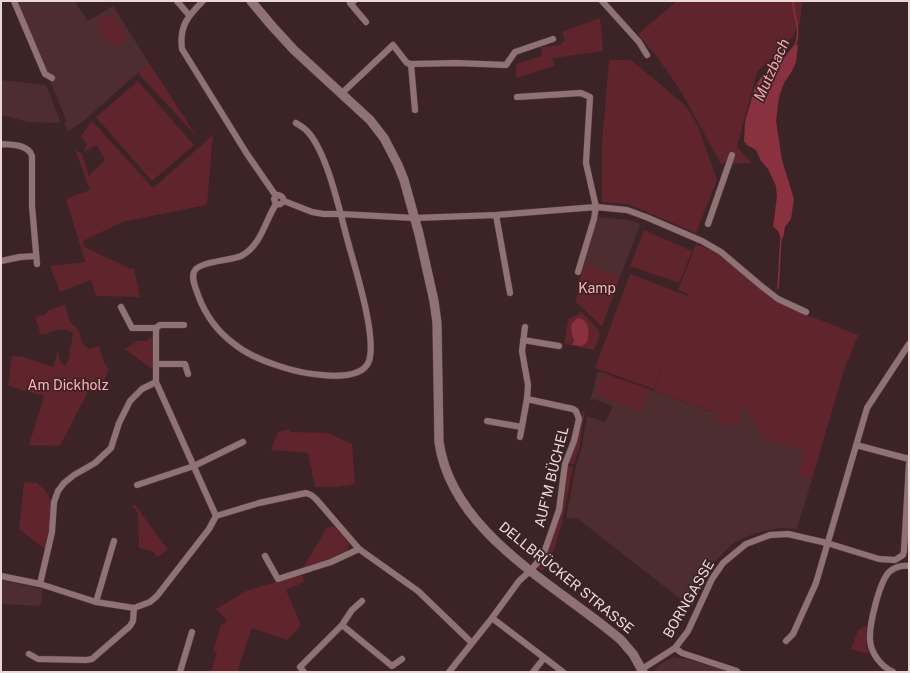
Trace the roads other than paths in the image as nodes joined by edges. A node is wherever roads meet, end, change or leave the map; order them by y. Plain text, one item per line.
1 (14, 1) edge
2 (177, 1) edge
3 (203, 1) edge
4 (252, 1) edge
5 (354, 1) edge
6 (602, 1) edge
7 (189, 15) junction
8 (366, 22) dead end
9 (554, 39) dead end
10 (647, 55) dead end
11 (412, 64) junction
12 (52, 78) dead end
13 (341, 94) junction
14 (517, 97) dead end
15 (414, 110) dead end
16 (296, 123) dead end
17 (1, 144) edge
18 (732, 155) dead end
19 (276, 196) junction
20 (284, 201) junction
21 (276, 204) junction
22 (596, 206) junction
23 (341, 214) junction
24 (496, 215) junction
25 (414, 218) junction
26 (708, 224) dead end
27 (36, 256) junction
28 (1, 261) edge
29 (37, 264) dead end
30 (578, 272) dead end
31 (510, 293) dead end
32 (121, 307) dead end
33 (806, 312) dead end
34 (184, 325) dead end
35 (524, 327) dead end
36 (156, 328) junction
37 (523, 340) junction
38 (909, 344) edge
39 (559, 346) dead end
40 (156, 364) junction
41 (188, 374) dead end
42 (156, 382) junction
43 (528, 399) junction
44 (487, 421) dead end
45 (522, 427) junction
46 (520, 437) dead end
47 (243, 442) dead end
48 (856, 445) junction
49 (909, 459) edge
50 (909, 464) edge
51 (194, 466) junction
52 (136, 485) dead end
53 (216, 516) junction
54 (114, 541) dead end
55 (827, 543) junction
56 (359, 549) junction
57 (265, 556) dead end
58 (909, 566) edge
59 (531, 570) junction
60 (1, 576) edge
61 (40, 584) junction
62 (96, 602) junction
63 (362, 602) dead end
64 (134, 608) junction
65 (492, 618) junction
66 (342, 625) junction
67 (192, 632) dead end
68 (786, 641) dead end
69 (472, 643) junction
70 (675, 648) junction
71 (29, 654) dead end
72 (402, 658) dead end
73 (544, 658) junction
74 (642, 670) edge
75 (737, 671) dead end
76 (180, 672) edge
77 (304, 672) edge
78 (449, 672) edge
79 (533, 672) edge
80 (563, 672) edge
81 (893, 672) edge

1 - 12 street
2 - 7 street
3 - 7 street
4 - 13 main road, DELLBRÜCKER STRASSE
5 - 8 street
6 - 10 street
7 - 19 street
9 - 11 street
11 - 13 street
11 - 15 street
13 - 25 main road, DELLBRÜCKER STRASSE
14 - 22 street
16 - 23 street
17 - 27 street
18 - 26 street
19 - 20 street
19 - 21 street
20 - 21 street
20 - 23 street
21 - 23 street
22 - 24 street
22 - 30 street
22 - 33 street
23 - 25 street
24 - 25 street
24 - 31 street
25 - 59 main road, DELLBRÜCKER STRASSE
27 - 28 street
27 - 29 street
32 - 36 street
34 - 36 street
35 - 37 street
36 - 40 street
37 - 39 street
37 - 43 street
38 - 48 street
40 - 41 street
40 - 42 street
42 - 51 street
42 - 61 street
43 - 45 street
43 - 59 street, AUF'M BÜCHEL
44 - 45 street
45 - 46 street
47 - 51 street
48 - 49 street
48 - 55 street
50 - 55 street, BORNGASSE
51 - 52 street
51 - 53 street
53 - 56 street
53 - 64 street
54 - 62 street
55 - 68 street
55 - 70 street, BORNGASSE
56 - 57 street
56 - 69 street
58 - 81 street
59 - 65 street
59 - 74 main road, DELLBRÜCKER STRASSE
60 - 61 street
61 - 62 street
62 - 64 street
63 - 66 street
64 - 71 street
65 - 69 street
65 - 73 street
66 - 72 street
66 - 77 street
67 - 76 street
69 - 78 street
70 - 74 street, BORNGASSE
70 - 75 street
73 - 79 street
73 - 80 street

